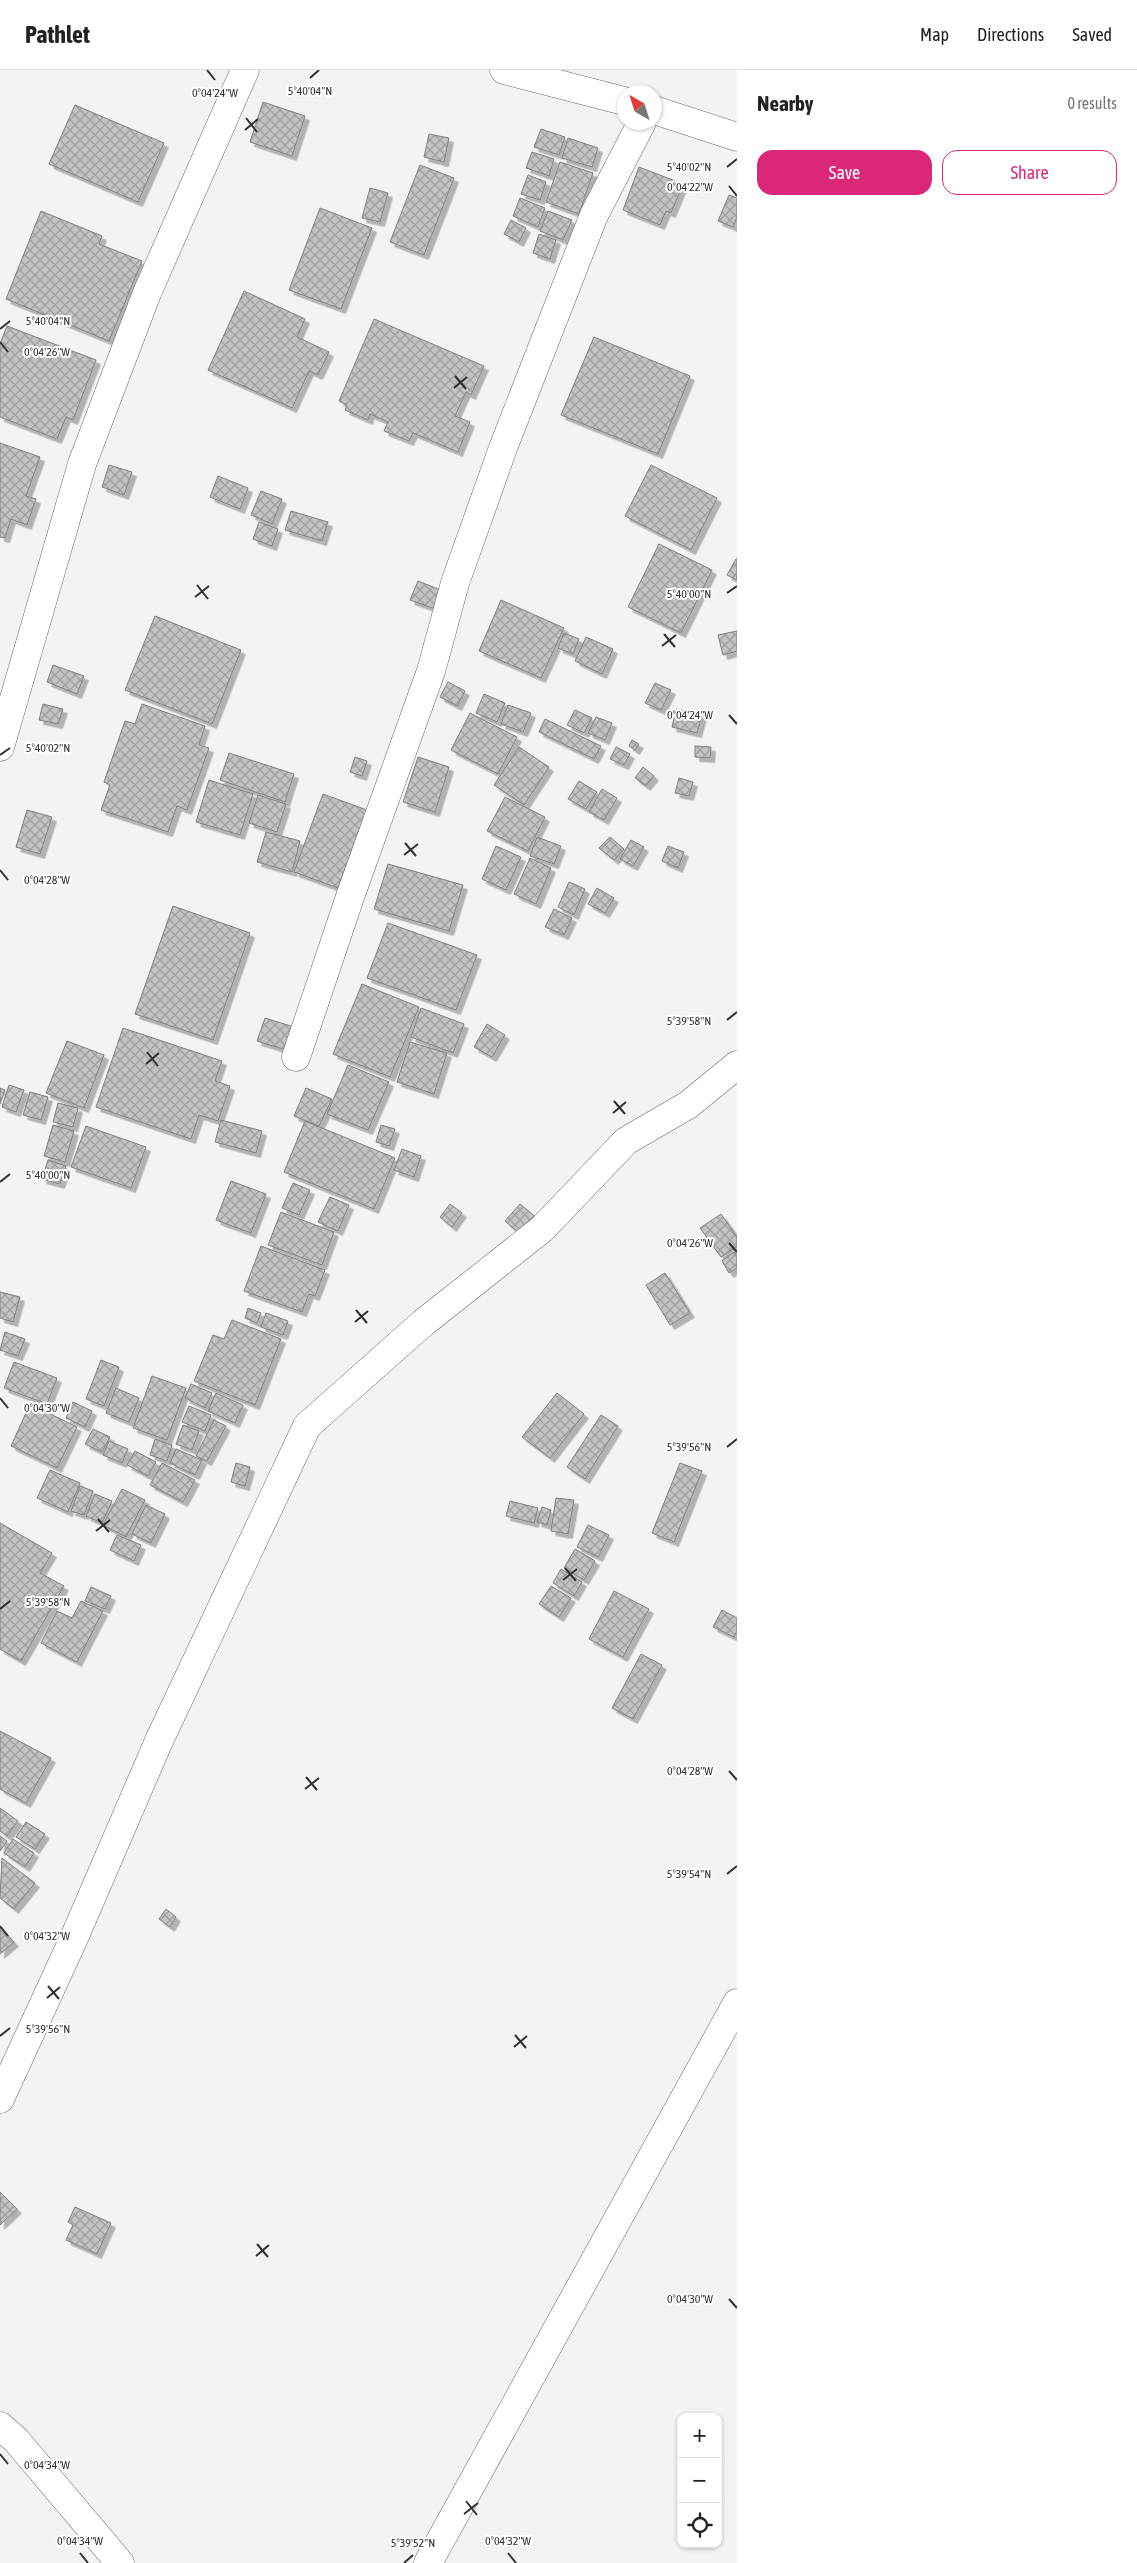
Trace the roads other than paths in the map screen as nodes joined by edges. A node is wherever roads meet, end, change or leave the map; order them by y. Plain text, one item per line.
1 (245, 70) edge
2 (504, 70) edge
3 (548, 75) edge
4 (617, 99) edge
5 (662, 113) edge
6 (638, 130) edge
7 (737, 138) edge
8 (0, 748) edge
9 (296, 1057) dead end
10 (737, 1065) edge
11 (737, 2003) edge
12 (0, 2099) edge
13 (0, 2426) edge
14 (120, 2563) edge
15 (428, 2563) edge

1 - 8 street
2 - 3 street
3 - 4 street
5 - 7 street
6 - 9 street
10 - 12 street
11 - 15 street
13 - 14 street

